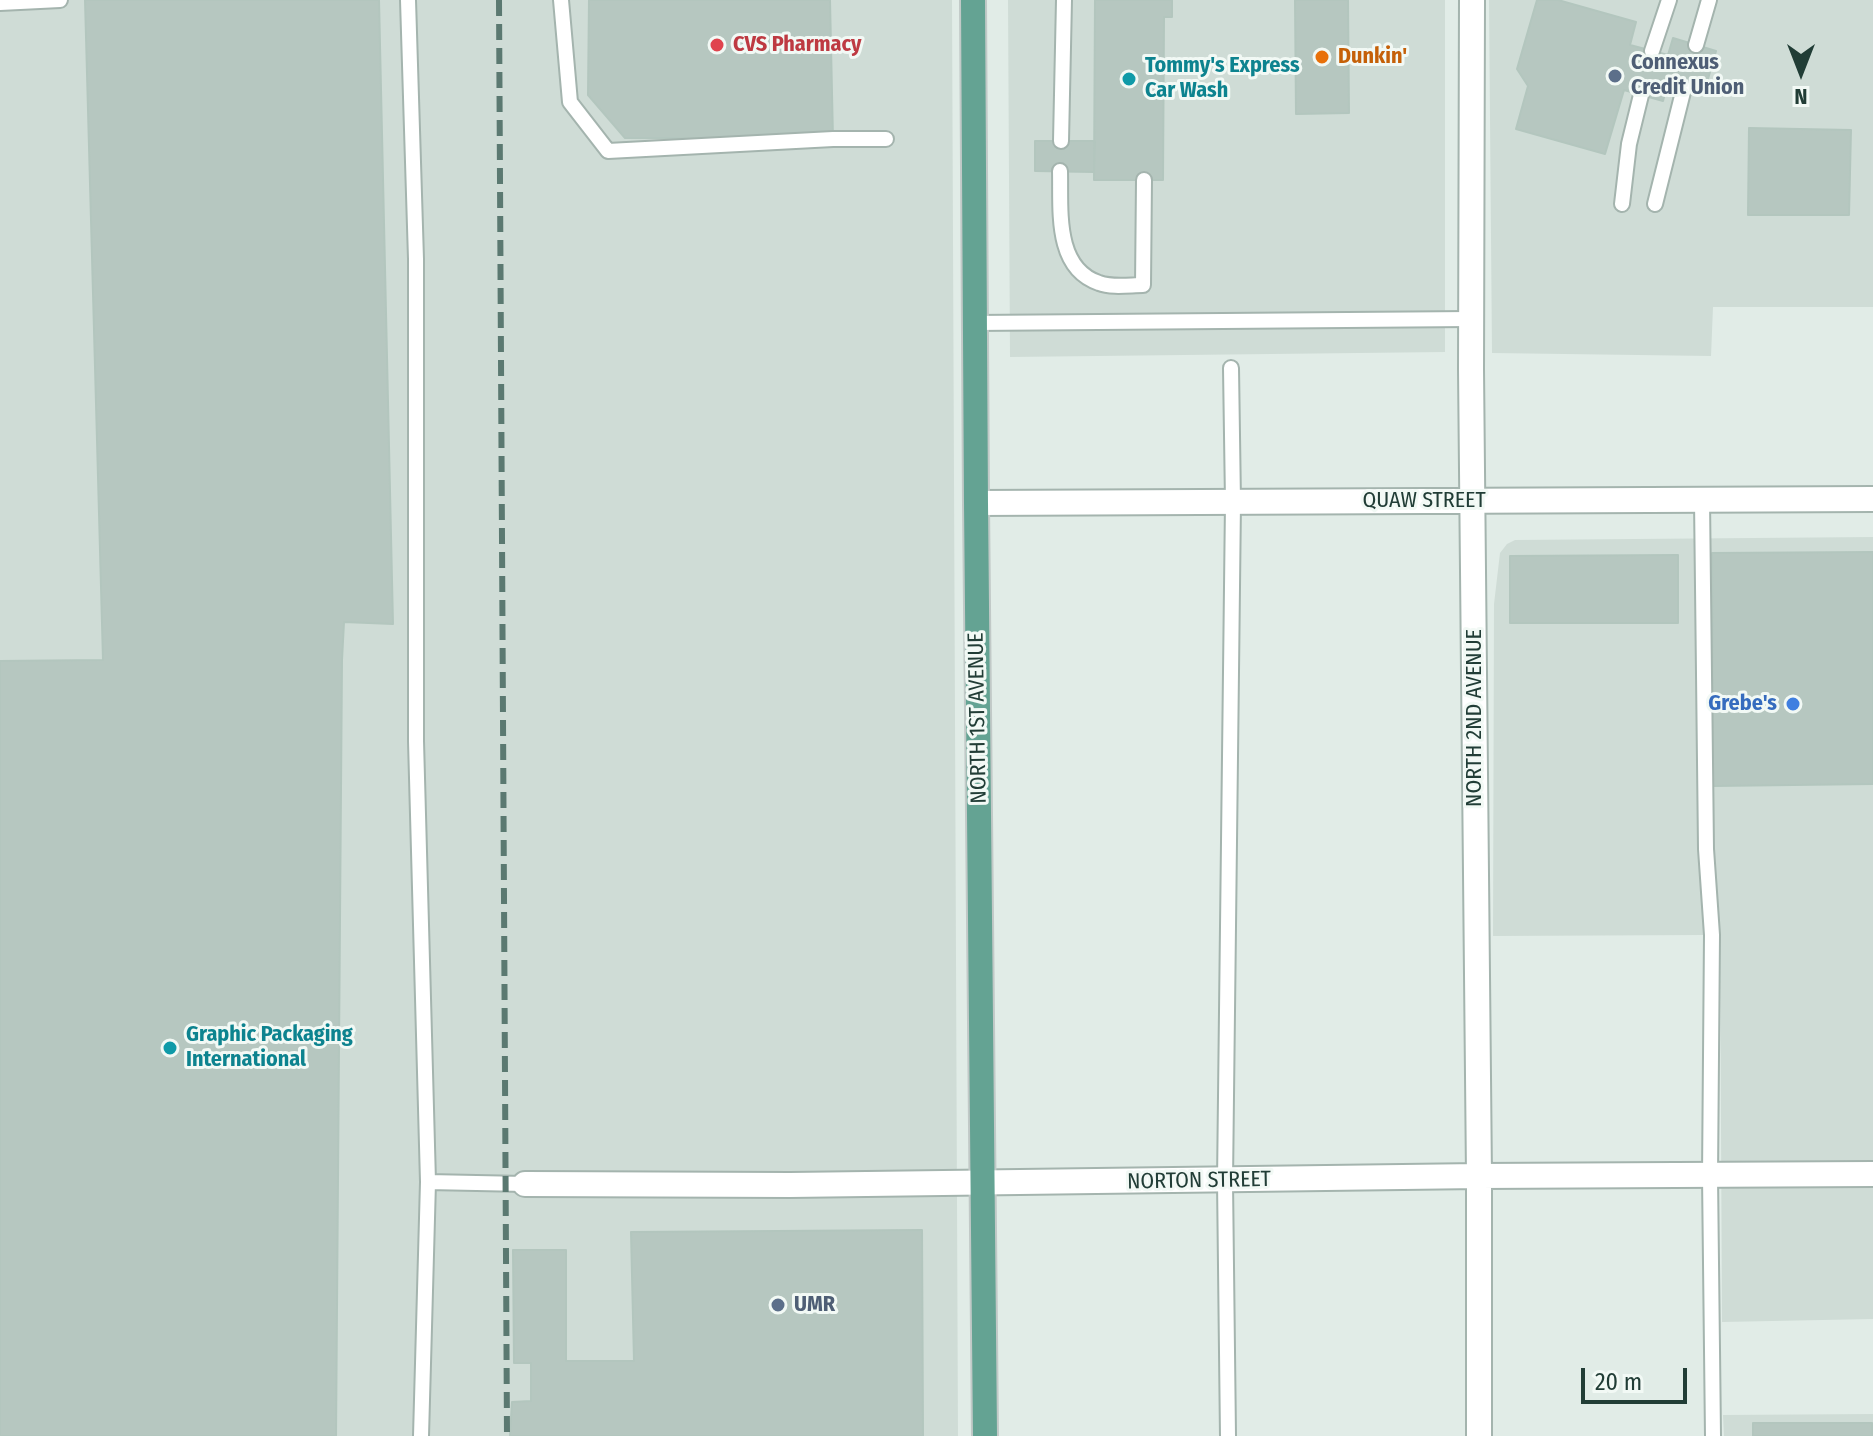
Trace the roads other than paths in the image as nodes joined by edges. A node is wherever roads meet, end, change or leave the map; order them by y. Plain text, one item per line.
1 (60, 0) edge
2 (408, 0) edge
3 (561, 0) edge
4 (973, 0) edge
5 (1064, 0) edge
6 (1472, 0) edge
7 (1669, 0) edge
8 (1709, 0) edge
9 (0, 3) edge
10 (1696, 45) dead end
11 (1652, 51) dead end
12 (1684, 88) dead end
13 (1641, 95) dead end
14 (886, 139) dead end
15 (1061, 141) dead end
16 (1060, 171) dead end
17 (1144, 180) dead end
18 (1622, 204) dead end
19 (1655, 204) dead end
20 (1471, 319) junction
21 (974, 323) junction
22 (1231, 368) dead end
23 (1873, 499) edge
24 (1702, 500) junction
25 (1473, 501) junction
26 (1233, 502) junction
27 (976, 503) junction
28 (1873, 1174) edge
29 (1479, 1176) junction
30 (1710, 1176) junction
31 (1225, 1181) junction
32 (428, 1182) junction
33 (983, 1183) junction
34 (525, 1184) joint
35 (421, 1436) edge
36 (985, 1436) edge
37 (1228, 1436) edge
38 (1479, 1436) edge
39 (1713, 1436) edge

1 - 9 lane
2 - 32 lane
3 - 14 lane
4 - 21 main road, NORTH 1ST AVENUE
5 - 15 lane
6 - 20 street, NORTH 2ND AVENUE
7 - 11 lane
8 - 10 lane
12 - 19 lane
13 - 18 lane
16 - 17 lane
20 - 21 lane
20 - 25 street, NORTH 2ND AVENUE
21 - 27 main road, NORTH 1ST AVENUE
22 - 26 lane
23 - 24 street, QUAW STREET
24 - 25 street, QUAW STREET
24 - 30 lane
25 - 26 street, QUAW STREET
25 - 29 street, NORTH 2ND AVENUE
26 - 27 street, QUAW STREET
26 - 31 lane
27 - 33 main road, NORTH 1ST AVENUE
28 - 30 street, NORTON STREET
29 - 30 street, NORTON STREET
29 - 31 street, NORTON STREET
29 - 38 street, NORTH 2ND AVENUE
30 - 39 lane
31 - 33 street, NORTON STREET
31 - 37 lane
32 - 34 lane
32 - 35 lane
33 - 34 street, NORTON STREET
33 - 36 main road, NORTH 1ST AVENUE

